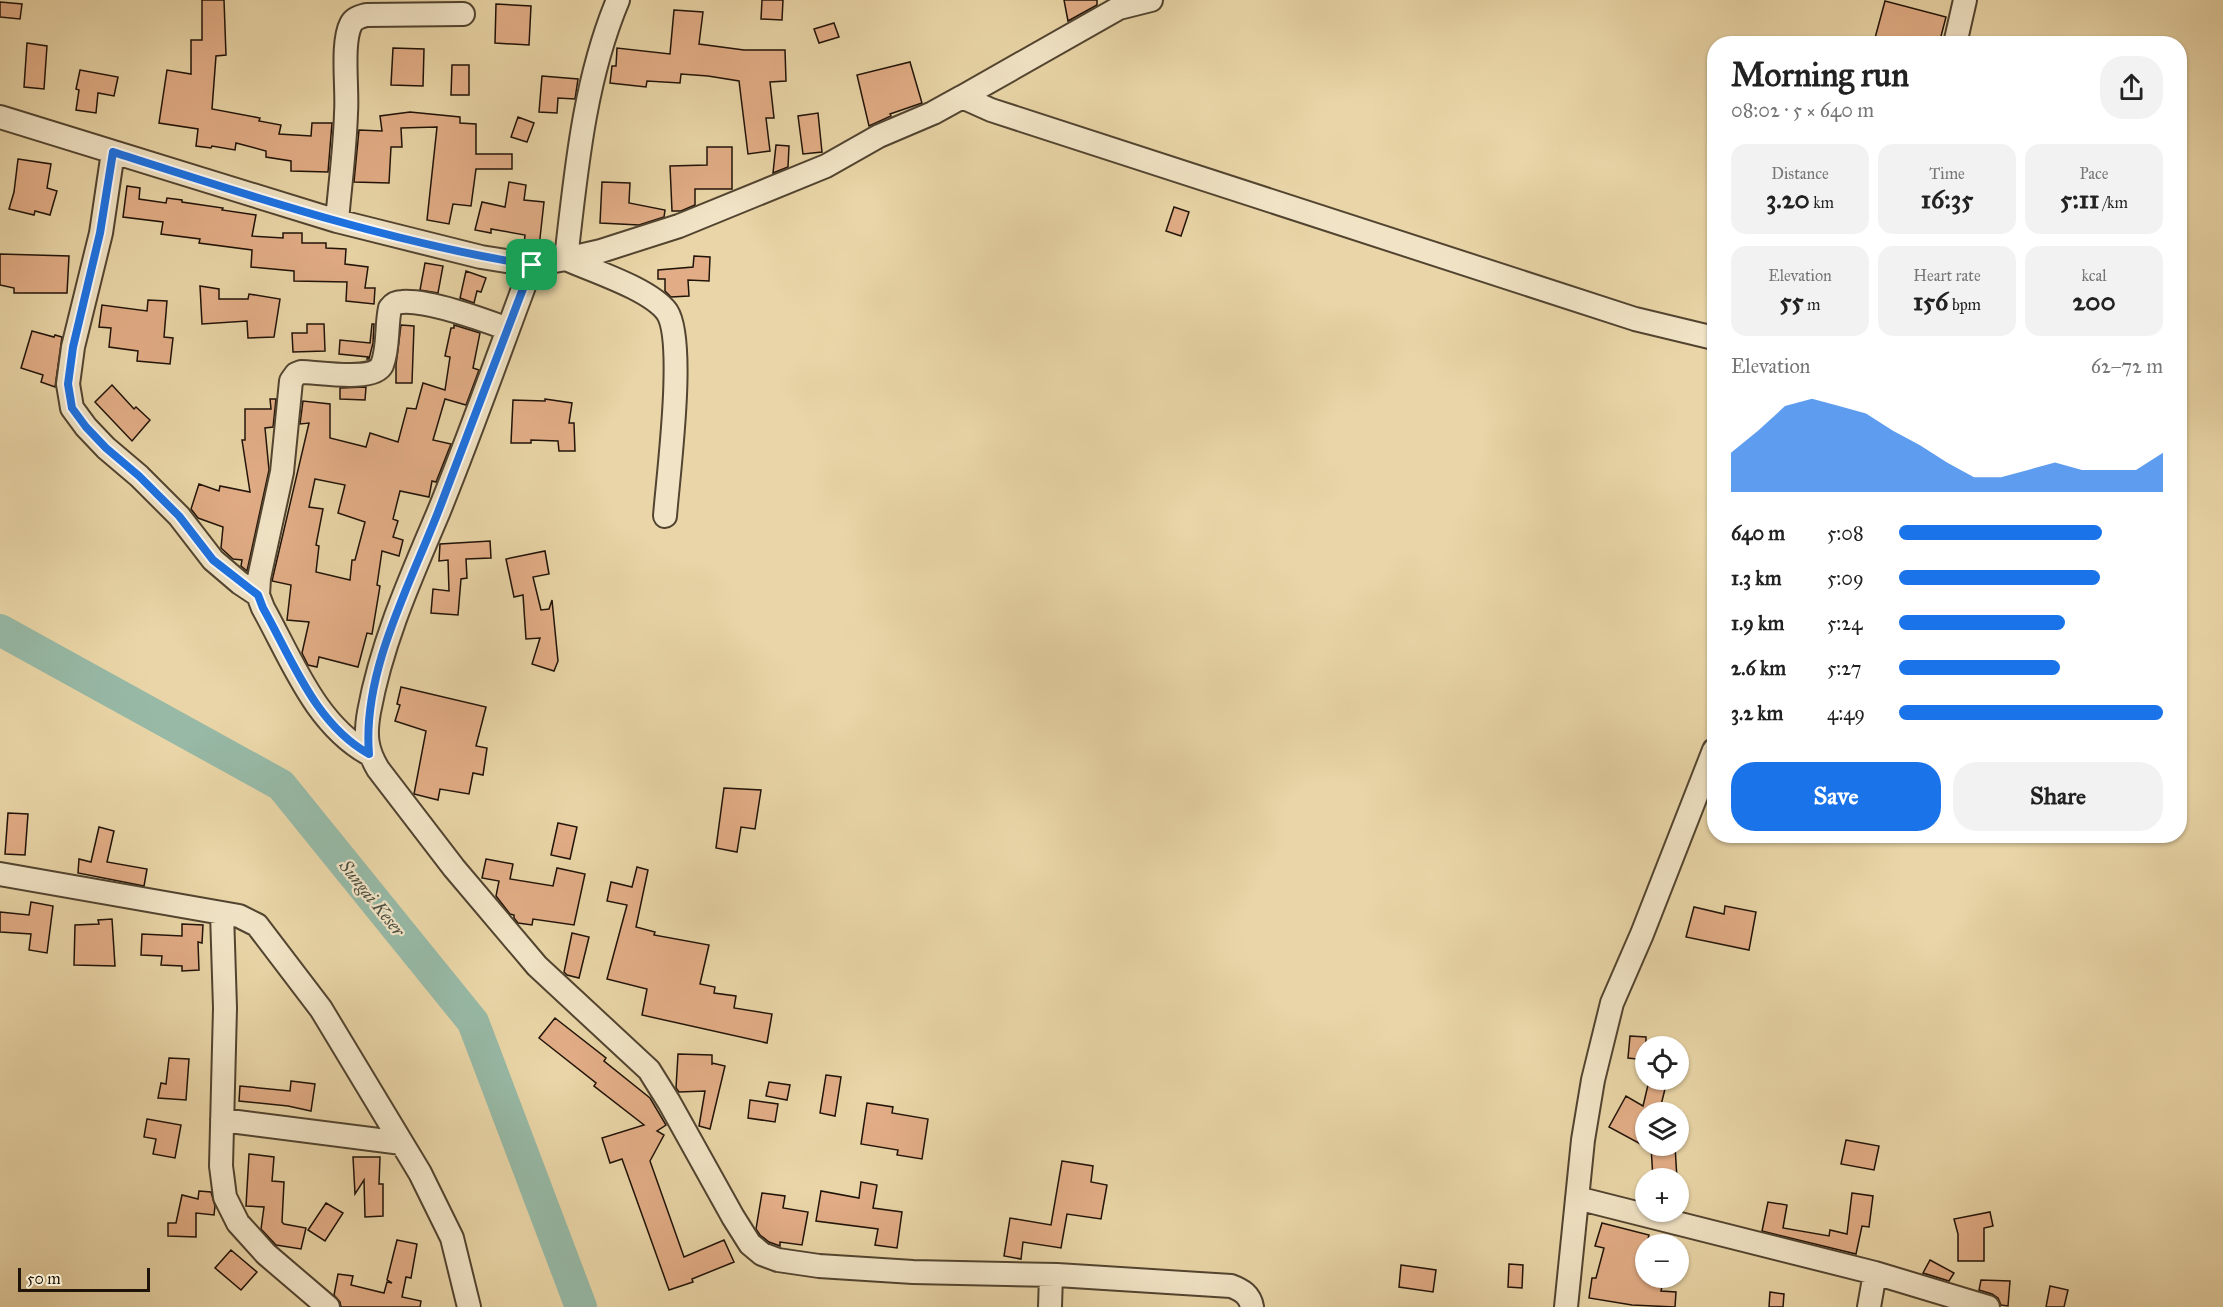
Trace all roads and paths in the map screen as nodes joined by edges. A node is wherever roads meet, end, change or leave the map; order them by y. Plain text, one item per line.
1 (618, 0) edge
2 (1151, 0) edge
3 (1965, 0) edge
4 (463, 14) dead end
5 (1957, 36) edge
6 (962, 97) junction
7 (0, 117) edge
8 (113, 152) junction
9 (337, 221) junction
10 (566, 259) junction
11 (532, 265) junction
12 (508, 328) junction
13 (1707, 336) edge
14 (665, 516) dead end
15 (258, 595) junction
16 (369, 754) junction
17 (1707, 768) edge
18 (0, 874) edge
19 (222, 913) junction
20 (222, 1120) junction
21 (402, 1143) junction
22 (1577, 1198) junction
23 (1875, 1273) junction
24 (1052, 1275) junction
25 (328, 1307) edge
26 (469, 1307) edge
27 (1050, 1307) edge
28 (1252, 1307) edge
29 (1566, 1307) edge
30 (1869, 1307) edge
31 (1988, 1307) edge

1 - 10 street
2 - 6 street
3 - 5 street
4 - 9 street
6 - 10 street
6 - 13 street
7 - 8 street
8 - 9 street
8 - 15 street
9 - 11 street
10 - 11 street
10 - 14 street
11 - 12 street
12 - 15 street
12 - 16 street
15 - 16 street
16 - 24 street
17 - 22 street
18 - 19 street
19 - 20 street
19 - 21 street
20 - 21 street
20 - 25 street
21 - 26 street
22 - 23 street
22 - 29 street
23 - 30 street
23 - 31 street
24 - 27 street
24 - 28 street

